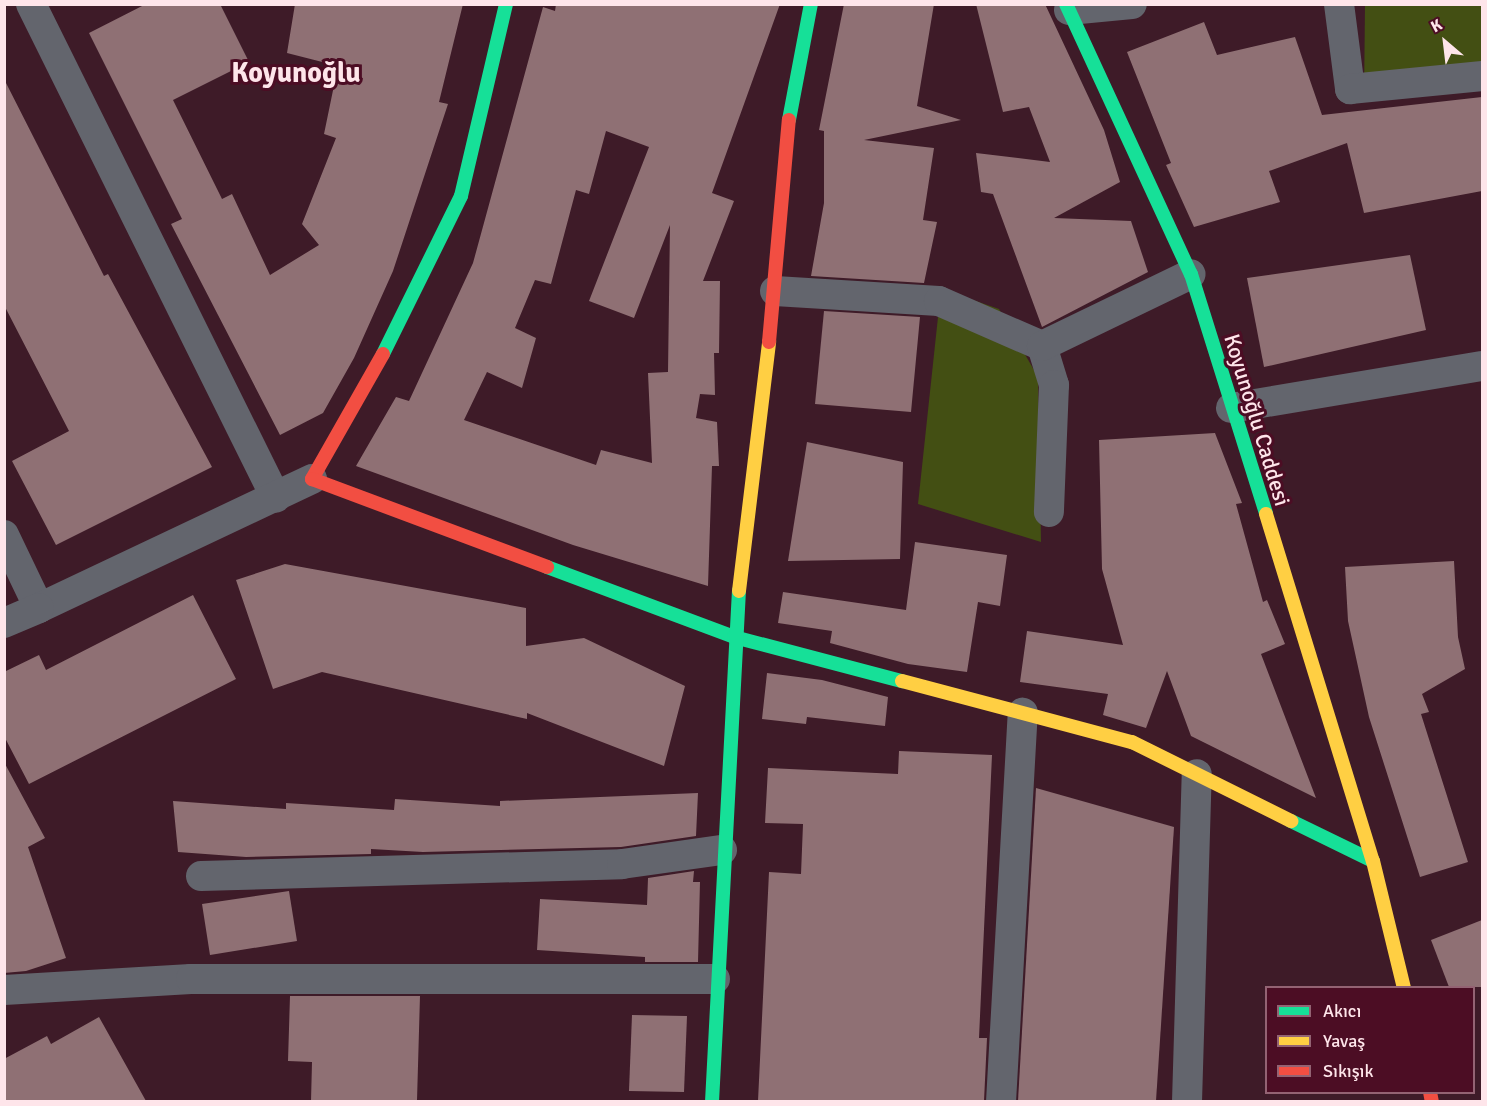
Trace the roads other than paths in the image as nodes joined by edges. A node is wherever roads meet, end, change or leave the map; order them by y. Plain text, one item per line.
1 (31, 4) edge
2 (507, 4) edge
3 (811, 4) edge
4 (1132, 4) edge
5 (1339, 4) edge
6 (1068, 7) edge
7 (1482, 76) edge
8 (1191, 274) junction
9 (775, 291) junction
10 (1042, 346) junction
11 (1482, 366) edge
12 (1231, 408) junction
13 (312, 479) junction
14 (276, 498) junction
15 (1049, 512) dead end
16 (4, 535) edge
17 (39, 608) junction
18 (4, 623) edge
19 (734, 637) junction
20 (1023, 713) junction
21 (1197, 774) junction
22 (722, 850) junction
23 (1373, 861) junction
24 (201, 876) dead end
25 (715, 980) junction
26 (1404, 986) edge
27 (4, 990) edge
28 (712, 1101) edge
29 (1002, 1101) edge
30 (1187, 1101) edge

1 - 14 street
2 - 13 street
3 - 9 street
4 - 6 street
5 - 7 street
6 - 8 street, Koyunoğlu Caddesi
8 - 10 street
8 - 12 street, Koyunoğlu Caddesi
9 - 10 street
9 - 19 street
10 - 15 street
11 - 12 street
12 - 23 street, Koyunoğlu Caddesi
13 - 14 street
13 - 19 street
14 - 17 street
16 - 17 street
17 - 18 street
19 - 20 street
19 - 22 street
20 - 21 street
20 - 29 street
21 - 23 street
21 - 30 street
22 - 24 street
22 - 25 street
23 - 26 street, Koyunoğlu Caddesi
25 - 27 street
25 - 28 street

